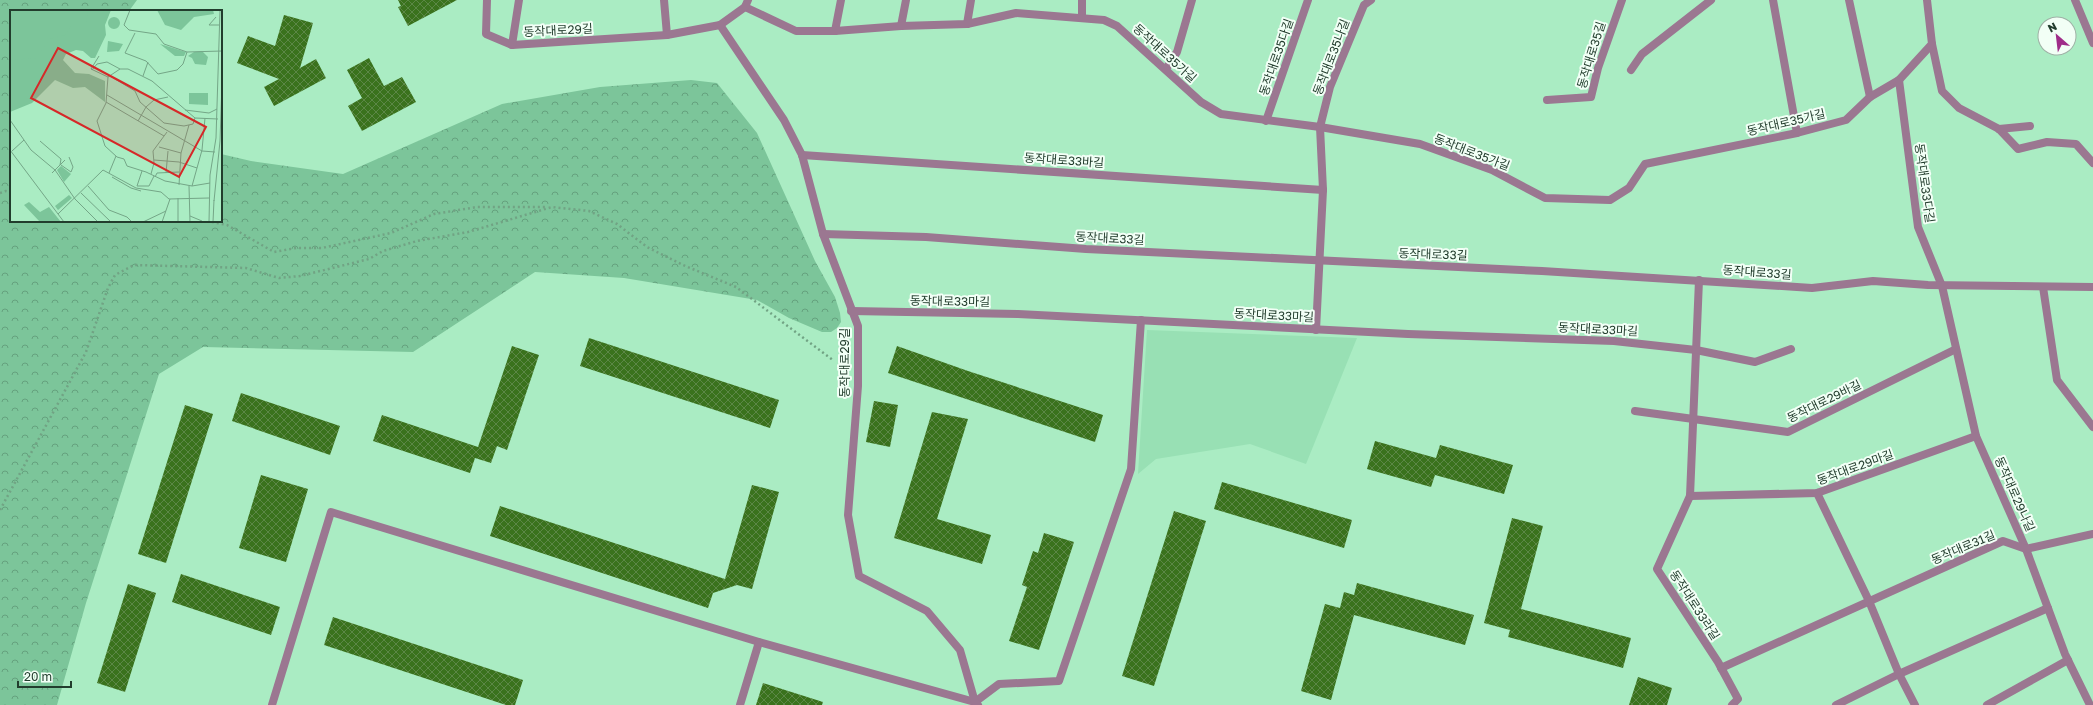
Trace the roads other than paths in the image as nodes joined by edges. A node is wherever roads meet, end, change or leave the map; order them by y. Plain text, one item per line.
1 (487, 0) edge
2 (519, 0) edge
3 (664, 0) edge
4 (841, 0) edge
5 (906, 0) edge
6 (971, 0) edge
7 (1082, 0) edge
8 (1192, 0) edge
9 (1308, 0) edge
10 (1371, 0) edge
11 (1622, 0) edge
12 (1711, 0) edge
13 (1773, 0) edge
14 (1849, 0) edge
15 (1927, 0) edge
16 (2076, 0) edge
17 (746, 4) edge
18 (1082, 17) junction
19 (967, 24) junction
20 (720, 25) junction
21 (901, 26) junction
22 (835, 31) junction
23 (667, 35) junction
24 (2093, 43) edge
25 (1932, 44) junction
26 (512, 45) junction
27 (1166, 69) junction
28 (1631, 70) dead end
29 (1899, 80) junction
30 (1870, 97) junction
31 (1547, 100) dead end
32 (1266, 121) junction
33 (1320, 126) junction
34 (2030, 126) dead end
35 (2000, 129) junction
36 (1797, 133) junction
37 (802, 155) junction
38 (2093, 163) edge
39 (1323, 190) junction
40 (823, 234) junction
41 (1320, 262) junction
42 (1699, 280) junction
43 (1942, 286) junction
44 (2042, 286) junction
45 (2093, 287) edge
46 (851, 311) junction
47 (1141, 320) junction
48 (1316, 330) junction
49 (1791, 349) dead end
50 (1956, 349) junction
51 (1696, 350) junction
52 (1635, 411) dead end
53 (1693, 420) junction
54 (2093, 427) edge
55 (1976, 436) junction
56 (1817, 493) junction
57 (1690, 496) junction
58 (2093, 534) edge
59 (2026, 549) junction
60 (1869, 601) junction
61 (2048, 608) junction
62 (759, 642) junction
63 (2068, 660) junction
64 (1721, 668) junction
65 (1899, 674) junction
66 (1996, 703) edge
67 (977, 704) edge
68 (272, 705) edge
69 (740, 705) edge
70 (1732, 705) edge
71 (1836, 705) edge
72 (1914, 705) edge
73 (1987, 705) edge
74 (2090, 705) edge

1 - 26 street, 동작대로29길
2 - 26 street
3 - 23 street
4 - 22 street
5 - 21 street
6 - 19 street
7 - 18 street
8 - 27 street
9 - 32 street, 동작대로35다길
10 - 33 street, 동작대로35나길
11 - 31 street, 동작대로35길
12 - 28 street
13 - 36 street
14 - 30 street
15 - 25 street
16 - 24 street
17 - 20 street
17 - 22 street, 동작대로35가길
18 - 19 street, 동작대로35가길
18 - 27 street, 동작대로35가길
19 - 21 street, 동작대로35가길
20 - 23 street, 동작대로29길
20 - 37 street, 동작대로29길
21 - 22 street, 동작대로35가길
23 - 26 street, 동작대로29길
25 - 29 street, 동작대로35가길
25 - 35 street
27 - 32 street, 동작대로35가길
29 - 30 street, 동작대로35가길
29 - 43 street, 동작대로33다길
30 - 36 street, 동작대로35가길
32 - 33 street, 동작대로35가길
33 - 36 street, 동작대로35가길
33 - 39 street
34 - 35 street
35 - 38 street
37 - 39 street, 동작대로33바길
37 - 40 street, 동작대로29길
39 - 41 street
40 - 41 street, 동작대로33길
40 - 46 street, 동작대로29길
41 - 42 street, 동작대로33길
41 - 48 street
42 - 43 street, 동작대로33길
42 - 51 street, 동작대로33라길
43 - 44 street, 동작대로33길
43 - 50 street, 동작대로29나길
44 - 45 street, 동작대로33길
44 - 54 street
46 - 47 street, 동작대로33마길
46 - 67 street, 동작대로29길
47 - 48 street, 동작대로33마길
47 - 67 street
48 - 51 street, 동작대로33마길
49 - 51 street
50 - 53 street, 동작대로29바길
50 - 55 street, 동작대로29나길
51 - 53 street, 동작대로33라길
52 - 53 street
53 - 57 street, 동작대로33라길
55 - 56 street, 동작대로29마길
55 - 59 street, 동작대로29나길
56 - 57 street, 동작대로29마길
56 - 60 street
57 - 64 street, 동작대로33라길
58 - 59 street
59 - 60 street, 동작대로31길
59 - 61 street, 동작대로29나길
60 - 64 street, 동작대로31길
60 - 65 street
61 - 63 street, 동작대로29나길
61 - 65 street
62 - 67 street
62 - 68 street
62 - 69 street
63 - 66 street
63 - 74 street, 동작대로29나길
64 - 70 street, 동작대로33라길
65 - 71 street
65 - 72 street
66 - 73 street

